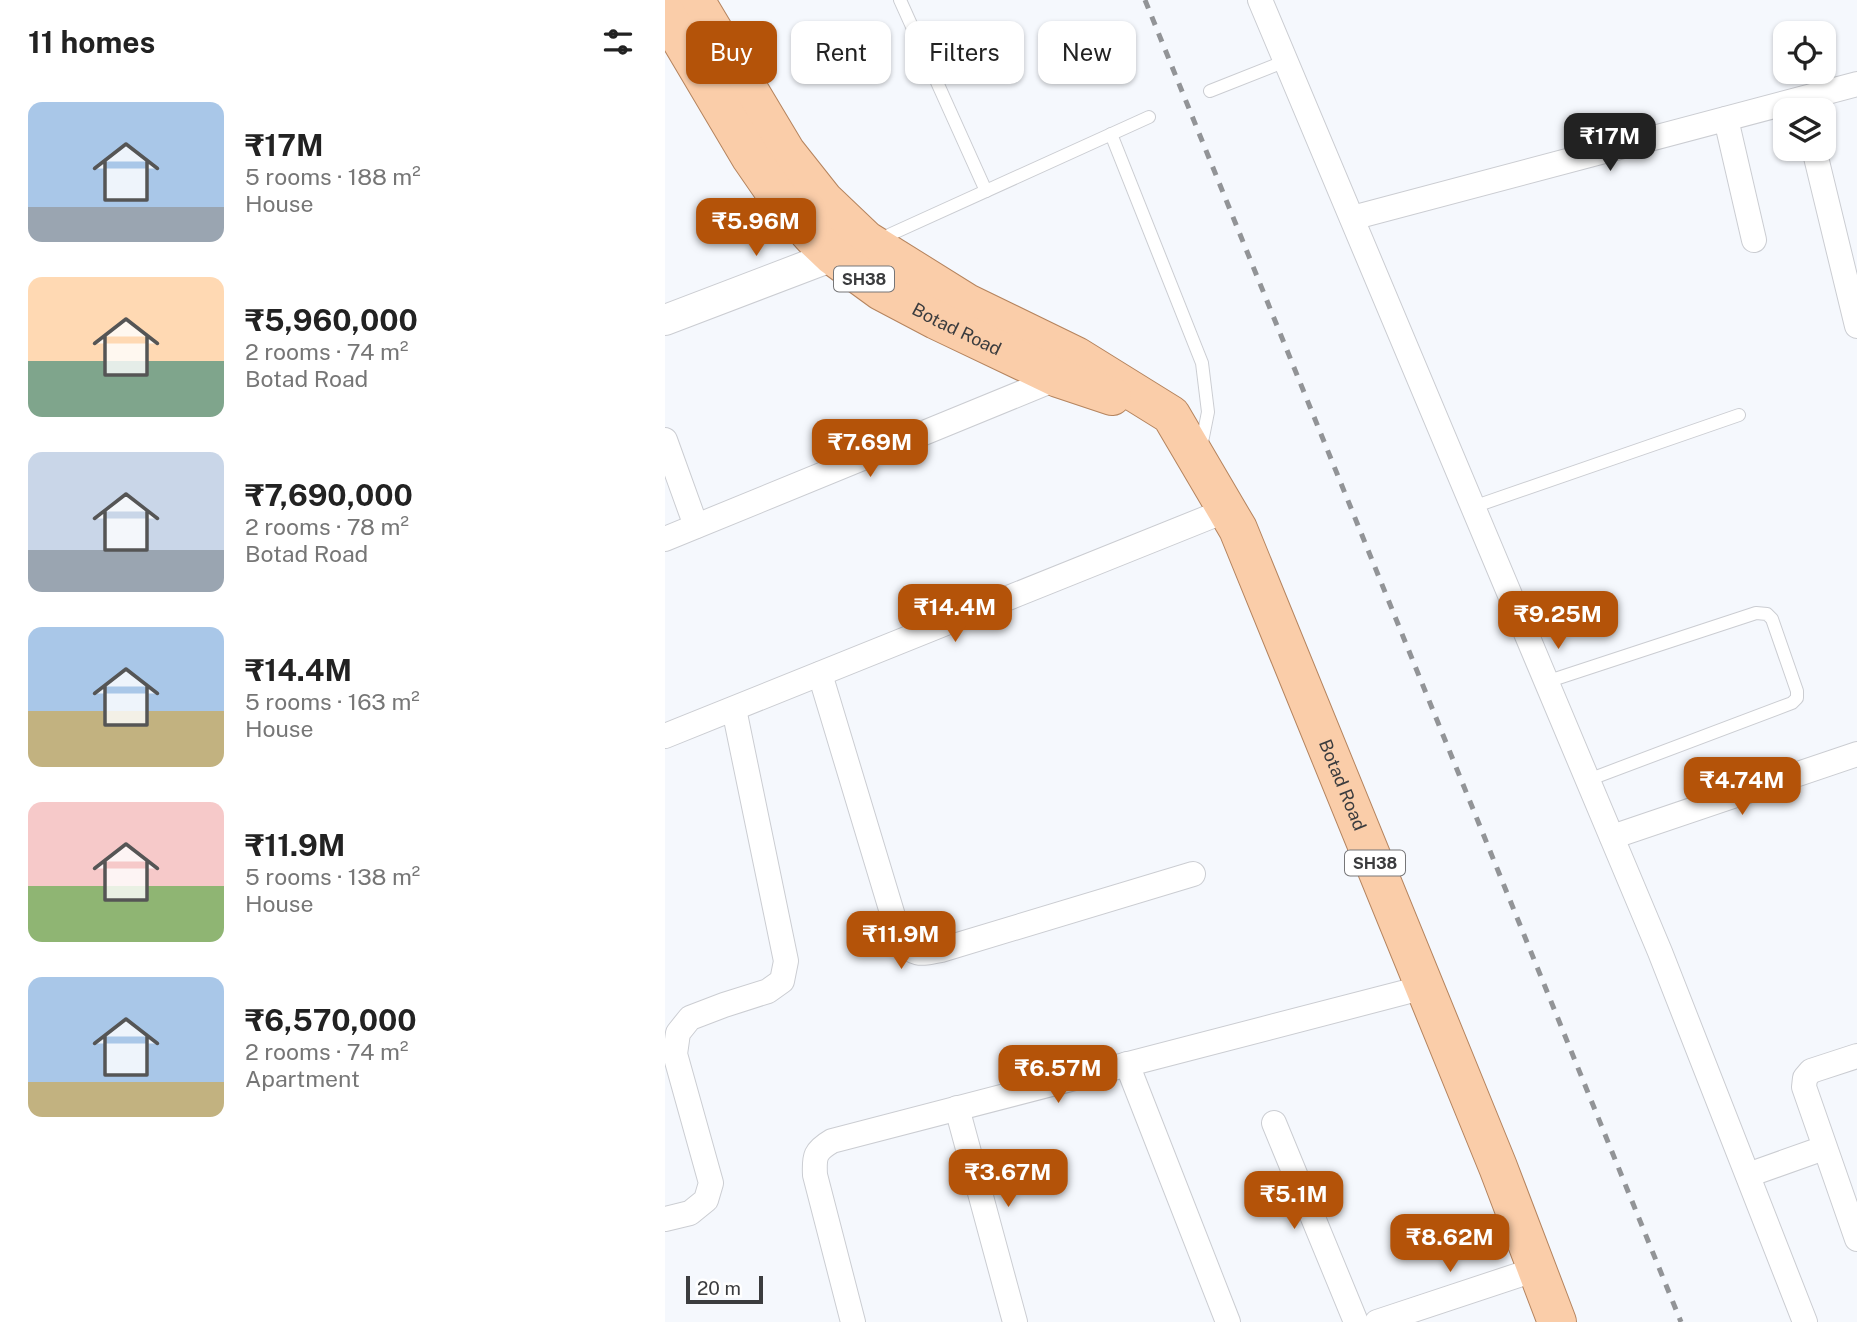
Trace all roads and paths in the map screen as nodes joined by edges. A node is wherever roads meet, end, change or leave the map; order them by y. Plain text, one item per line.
1 (695, 0) edge
2 (900, 0) edge
3 (1260, 0) edge
4 (665, 13) edge
5 (1286, 61) junction
6 (1857, 84) edge
7 (1210, 91) dead end
8 (1821, 98) edge
9 (1773, 110) edge
10 (1149, 117) dead end
11 (1726, 119) junction
12 (1111, 134) junction
13 (1817, 161) edge
14 (986, 191) junction
15 (1352, 218) junction
16 (1754, 240) dead end
17 (857, 247) junction
18 (665, 320) edge
19 (1857, 326) edge
20 (1058, 378) junction
21 (1171, 415) junction
22 (1739, 415) dead end
23 (665, 440) edge
24 (1198, 461) junction
25 (1473, 507) junction
26 (1227, 510) junction
27 (696, 526) junction
28 (665, 539) edge
29 (820, 674) junction
30 (1546, 682) junction
31 (734, 709) junction
32 (665, 736) edge
33 (1857, 754) edge
34 (1588, 780) junction
35 (1612, 837) junction
36 (1193, 874) dead end
37 (1425, 987) junction
38 (1857, 1056) edge
39 (1127, 1064) junction
40 (957, 1108) junction
41 (1274, 1123) dead end
42 (1824, 1148) junction
43 (1748, 1175) junction
44 (665, 1219) edge
45 (1857, 1239) edge
46 (1537, 1269) junction
47 (853, 1322) edge
48 (1015, 1322) edge
49 (1228, 1322) edge
50 (1356, 1322) edge
51 (1377, 1322) edge
52 (1557, 1322) edge
53 (1805, 1322) edge

1 - 17 main road, Botad Road / SH38
2 - 14 lane
3 - 5 street
4 - 17 main road, Botad Road / SH38
5 - 7 lane
5 - 15 street
6 - 8 street
9 - 11 street
10 - 12 lane
11 - 15 street
11 - 16 street
12 - 14 lane
12 - 24 lane
13 - 19 street
14 - 17 lane
15 - 25 street
17 - 18 street
17 - 20 main road, Botad Road / SH38
17 - 21 main road, Botad Road / SH38
20 - 21 main road, Botad Road / SH38
20 - 27 street
21 - 24 main road, Botad Road / SH38
22 - 25 lane
23 - 27 street
24 - 26 main road, Botad Road / SH38
25 - 30 street
26 - 29 street
26 - 37 main road, Botad Road / SH38
27 - 28 street
29 - 31 street
29 - 36 street
30 - 34 street
30 - 34 lane
31 - 32 street
31 - 44 street
33 - 35 street
34 - 35 street
35 - 43 street
37 - 39 street
37 - 46 main road, Botad Road / SH38
38 - 42 street
39 - 40 street
39 - 49 street
40 - 47 street
40 - 48 street
41 - 50 street
42 - 43 street
42 - 45 street
43 - 53 street
46 - 51 street
46 - 52 main road, Botad Road / SH38

